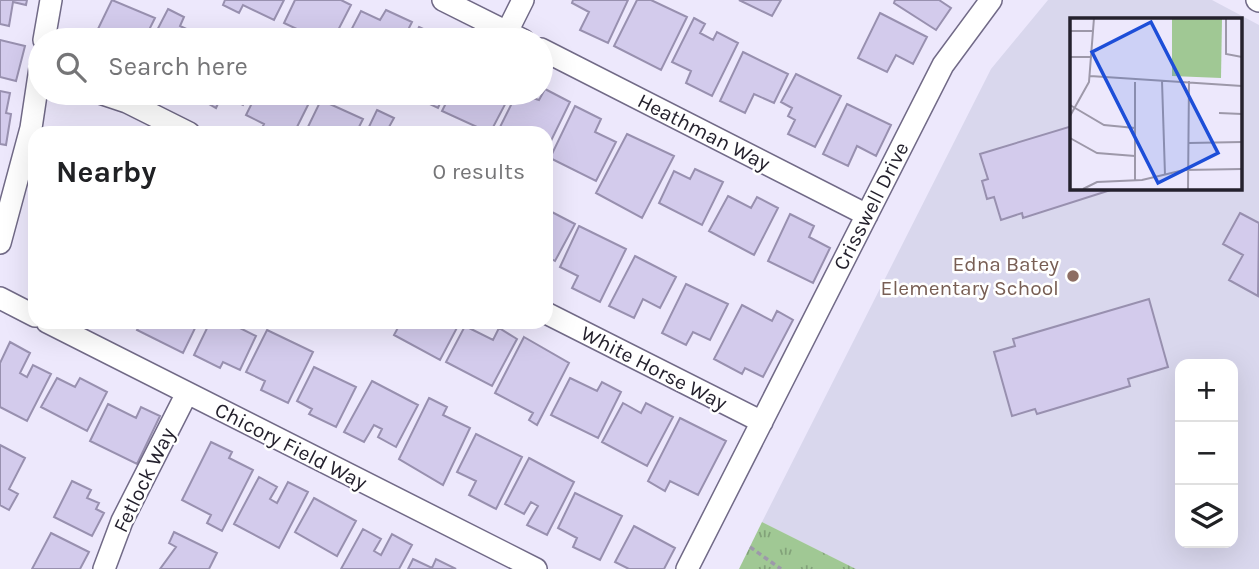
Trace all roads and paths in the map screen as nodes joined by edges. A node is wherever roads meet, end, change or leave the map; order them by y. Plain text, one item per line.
1 (51, 0) edge
2 (443, 0) edge
3 (523, 0) edge
4 (991, 0) edge
5 (46, 28) edge
6 (499, 28) edge
7 (517, 28) edge
8 (553, 56) edge
9 (34, 105) edge
10 (133, 105) edge
11 (30, 126) edge
12 (175, 126) edge
13 (28, 135) edge
14 (867, 215) junction
15 (0, 243) edge
16 (0, 298) edge
17 (28, 312) edge
18 (553, 317) edge
19 (61, 329) edge
20 (187, 393) junction
21 (762, 422) junction
22 (750, 547) dead end
23 (104, 569) edge
24 (536, 569) edge
25 (687, 569) edge
26 (781, 569) edge

1 - 5 street
2 - 6 street
3 - 7 street
4 - 14 street, Crisswell Drive
8 - 14 street, Heathman Way
9 - 11 street
10 - 12 street
13 - 15 street
14 - 21 street, Crisswell Drive
16 - 17 street
18 - 21 street, White Horse Way
19 - 20 street, Chicory Field Way
20 - 23 street, Fetlock Way
20 - 24 street, Chicory Field Way
21 - 25 street, Crisswell Drive
22 - 26 path

